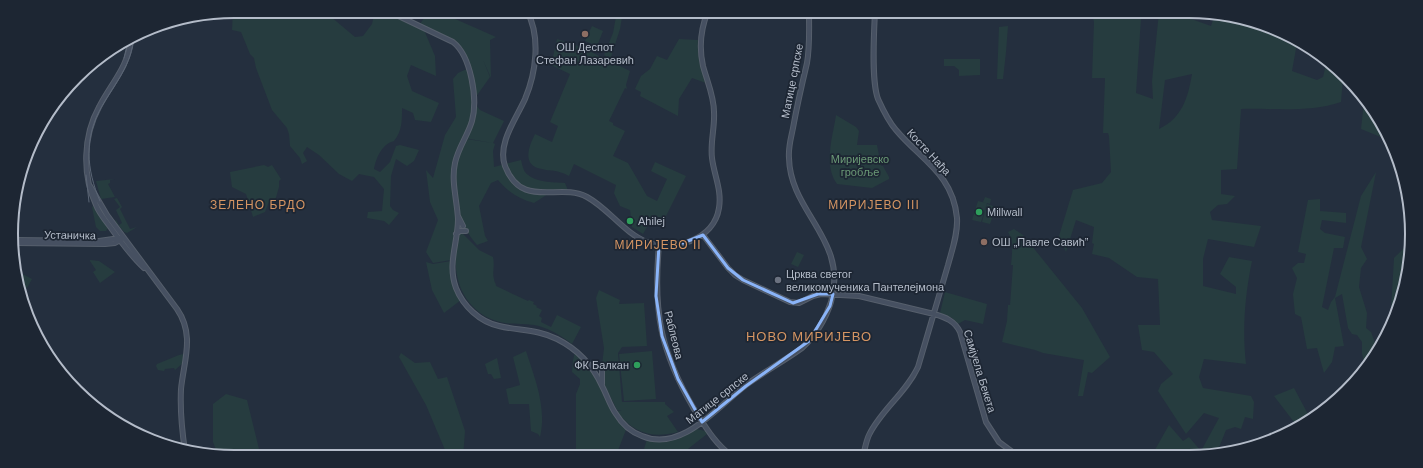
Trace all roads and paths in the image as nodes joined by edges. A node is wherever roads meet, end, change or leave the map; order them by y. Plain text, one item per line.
1 (403, 18) edge
2 (529, 18) edge
3 (706, 18) edge
4 (809, 18) edge
5 (875, 18) edge
6 (130, 45) edge
7 (90, 186) junction
8 (457, 213) junction
9 (463, 226) dead end
10 (112, 229) junction
11 (466, 231) dead end
12 (456, 234) junction
13 (703, 234) junction
14 (121, 238) junction
15 (105, 241) junction
16 (18, 242) edge
17 (18, 242) edge
18 (115, 243) junction
19 (659, 245) junction
20 (125, 247) junction
21 (154, 278) junction
22 (833, 294) junction
23 (934, 314) junction
24 (592, 368) junction
25 (601, 369) junction
26 (596, 374) junction
27 (603, 386) junction
28 (702, 422) junction
29 (695, 427) junction
30 (708, 431) junction
31 (185, 444) edge
32 (725, 450) edge
33 (864, 450) edge
34 (1010, 450) edge

1 - 8 main road, Матице српске
2 - 19 main road
3 - 13 main road
4 - 22 main road, Матице српске
5 - 23 main road, Косте Нађа
6 - 7 main road
7 - 10 main road
7 - 14 main road
8 - 9 main road
8 - 12 main road, Матице српске
10 - 14 main road
10 - 15 main road
11 - 12 main road
12 - 24 main road, Матице српске
13 - 19 main road
13 - 22 main road, Самјуела Бекета
14 - 15 main road, Устаничка
14 - 18 main road, Устаничка
14 - 20 main road
14 - 21 main road
15 - 16 main road, Устаничка
17 - 18 main road, Устаничка
18 - 20 main road
19 - 28 main road, Раблеова
20 - 21 main road
21 - 31 main road
22 - 23 main road, Самјуела Бекета
22 - 28 main road, Матице српске
23 - 33 main road, Косте Нађа
23 - 34 main road, Самјуела Бекета
24 - 25 main road
24 - 26 main road, Матице српске
25 - 26 main road
25 - 27 main road
26 - 27 main road, Матице српске
27 - 29 main road, Матице српске
28 - 29 main road, Матице српске
28 - 30 main road, Раблеова
29 - 30 main road
30 - 32 main road, Раблеова

